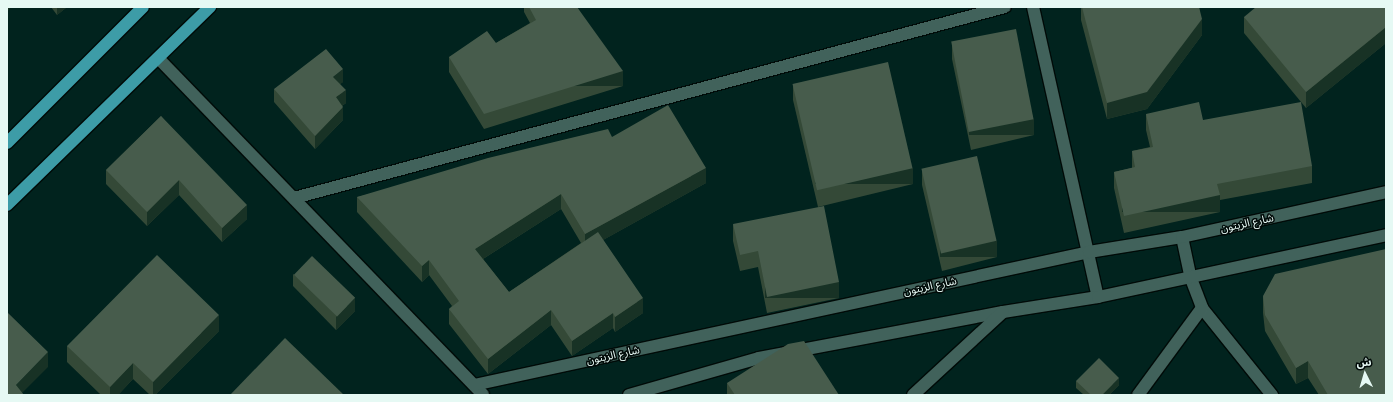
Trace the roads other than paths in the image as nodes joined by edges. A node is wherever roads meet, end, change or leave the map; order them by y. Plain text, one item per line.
1 (143, 7) edge
2 (210, 7) edge
3 (1005, 7) edge
4 (1034, 7) edge
5 (158, 58) junction
6 (7, 143) edge
7 (1386, 192) edge
8 (294, 198) junction
9 (7, 205) edge
10 (1386, 235) edge
11 (1182, 237) junction
12 (1089, 252) junction
13 (1190, 276) junction
14 (1098, 296) junction
15 (1202, 308) junction
16 (1003, 312) junction
17 (474, 385) junction
18 (483, 395) edge
19 (628, 395) edge
20 (914, 395) edge
21 (1138, 395) edge
22 (1272, 395) edge

1 - 6 main road
2 - 5 main road
3 - 8 street
4 - 12 street
5 - 8 street
5 - 9 main road
7 - 11 street, شارع الزيتون
8 - 17 street
10 - 13 street
11 - 12 street, شارع الزيتون
11 - 13 street
12 - 14 street
12 - 17 street, شارع الزيتون
13 - 14 street
13 - 15 street
14 - 16 street
15 - 21 street
15 - 22 street
16 - 19 street
16 - 20 street
17 - 18 street

